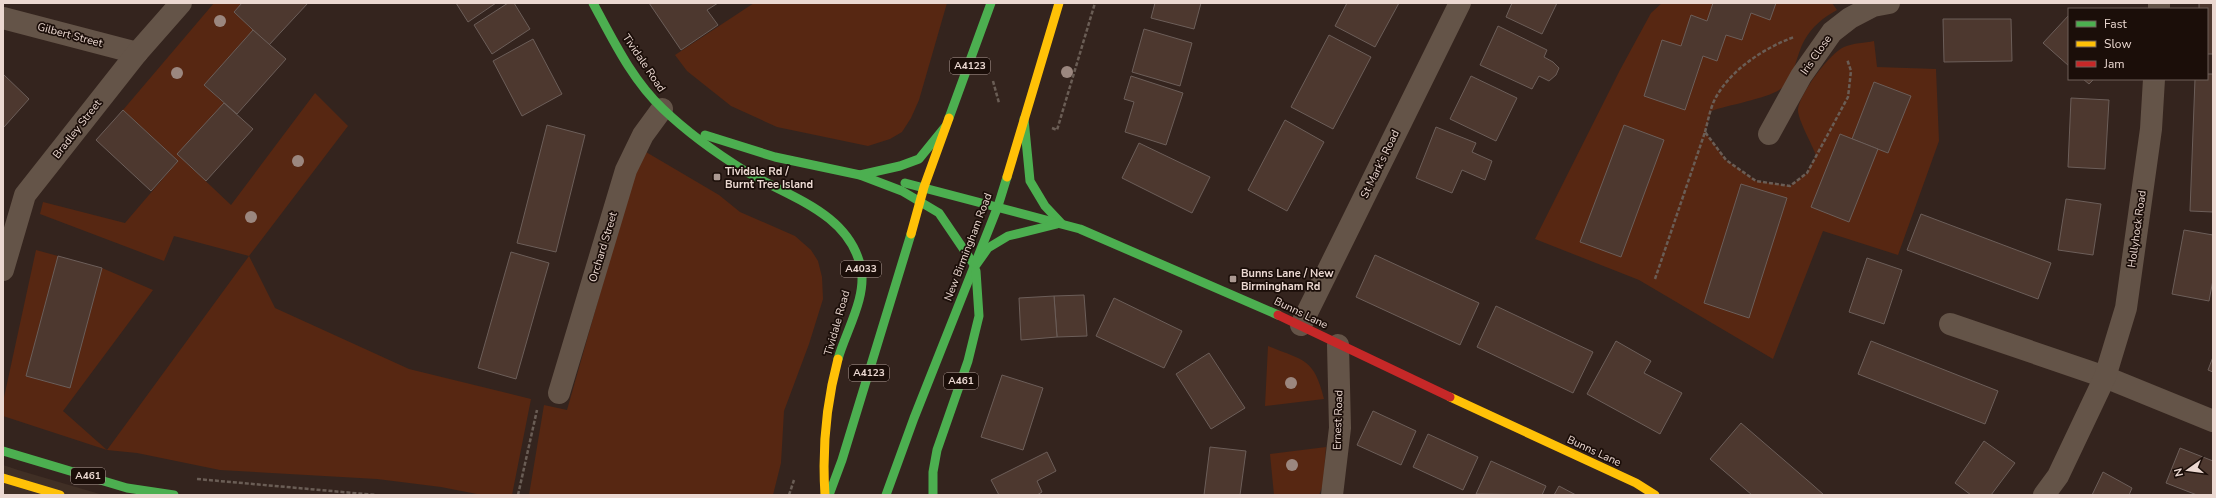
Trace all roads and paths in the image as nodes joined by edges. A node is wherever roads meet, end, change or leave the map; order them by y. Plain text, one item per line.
1 (181, 3) edge
2 (593, 3) edge
3 (991, 3) edge
4 (1059, 3) edge
5 (1095, 3) edge
6 (1460, 3) edge
7 (1890, 3) edge
8 (3, 18) edge
9 (1827, 39) junction
10 (137, 53) junction
11 (2154, 80) edge
12 (662, 109) junction
13 (1024, 118) junction
14 (945, 127) junction
15 (686, 129) junction
16 (1705, 132) junction
17 (1769, 134) dead end
18 (860, 175) junction
19 (924, 187) junction
20 (968, 198) junction
21 (920, 201) junction
22 (998, 206) junction
23 (935, 210) junction
24 (1061, 223) junction
25 (905, 251) junction
26 (975, 266) junction
27 (3, 270) edge
28 (1655, 280) dead end
29 (1950, 324) dead end
30 (1301, 325) junction
31 (1338, 345) junction
32 (2105, 377) junction
33 (559, 393) dead end
34 (537, 407) dead end
35 (2213, 421) edge
36 (3, 451) edge
37 (22, 476) dead end
38 (3, 478) edge
39 (31, 486) junction
40 (60, 495) edge
41 (174, 495) edge
42 (518, 495) edge
43 (825, 495) edge
44 (829, 495) edge
45 (886, 495) edge
46 (933, 495) edge
47 (1332, 495) edge
48 (1655, 495) edge
49 (2044, 495) edge

1 - 10 street, Bradley Street
2 - 12 main road, Tividale Road / A4033
3 - 14 main road, A4123
4 - 13 main road, New Birmingham Road
5 - 13 path
6 - 30 street, St Mark's Road
7 - 9 street, Iris Close
8 - 10 street, Gilbert Street
9 - 16 path
9 - 16 path
9 - 17 street, Iris Close
10 - 27 street, Bradley Street
11 - 32 street, Hollyhock Road
12 - 15 main road, Tividale Road / A4033
12 - 33 street, Orchard Street
13 - 22 main road, New Birmingham Road
13 - 24 main road
14 - 18 main road, A4033
14 - 19 main road, A4123
15 - 18 main road, Tividale Road / A4033
15 - 43 main road, Tividale Road / A4033
16 - 28 path
18 - 19 main road, Bunns Lane
18 - 21 main road, A4033
19 - 20 main road, Bunns Lane
19 - 21 main road, A4123
20 - 22 main road, Bunns Lane
20 - 23 main road
21 - 23 main road, A4033
21 - 25 main road, A4123
22 - 24 main road, Bunns Lane
22 - 26 main road, New Birmingham Road
23 - 25 main road
23 - 26 main road, A4033
24 - 26 main road
24 - 30 main road, Bunns Lane
25 - 44 main road, A4123
26 - 45 main road, New Birmingham Road
26 - 46 main road, A461
29 - 32 street
30 - 31 main road, Bunns Lane
31 - 47 street, Ernest Road
31 - 48 main road, Bunns Lane
32 - 35 street
32 - 49 street, Hollyhock Road
34 - 42 path
36 - 41 main road, A461
37 - 39 main road
38 - 39 main road, A461
39 - 40 main road, A461

